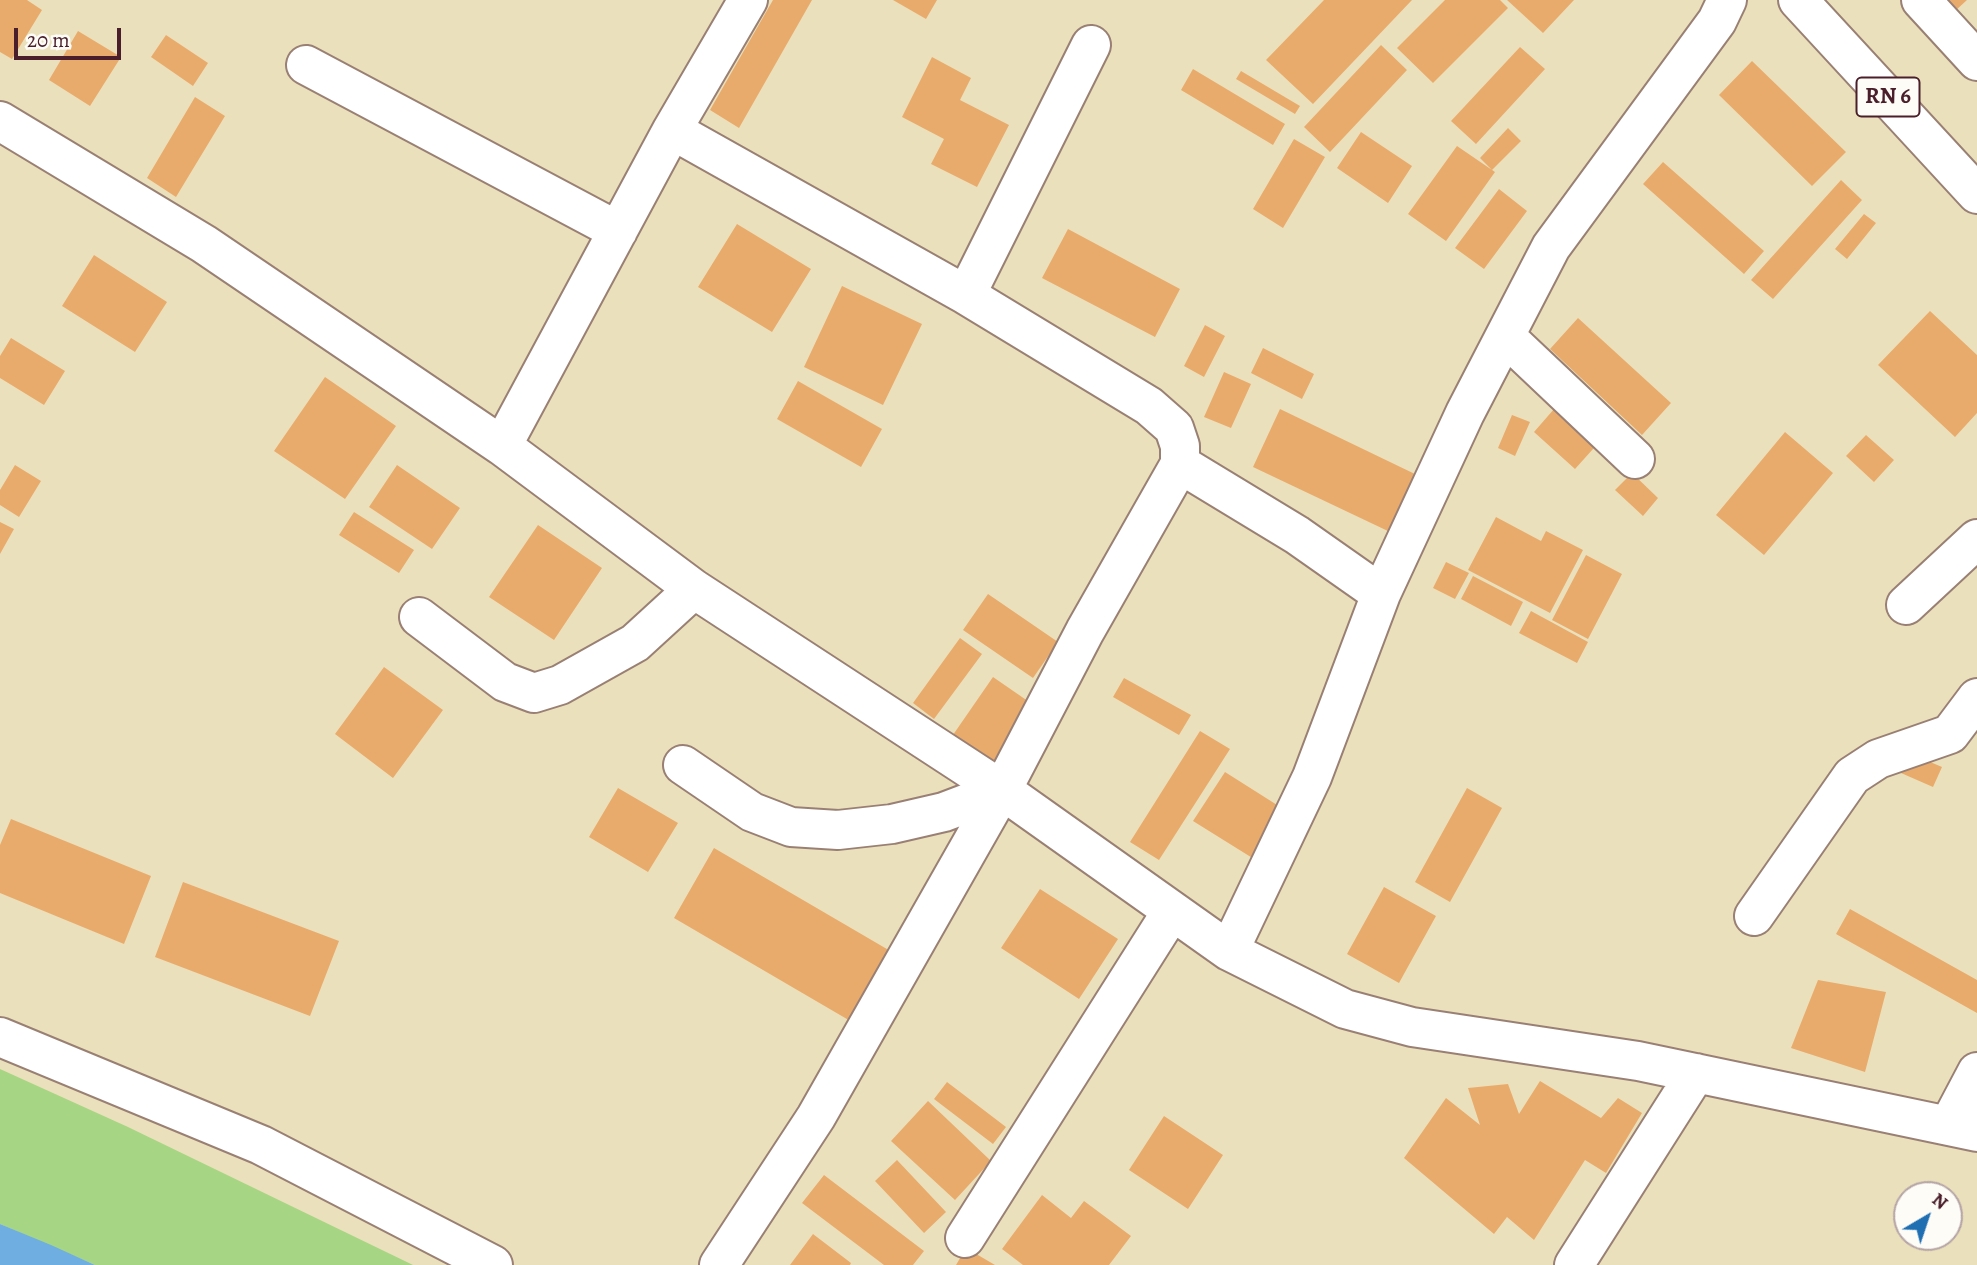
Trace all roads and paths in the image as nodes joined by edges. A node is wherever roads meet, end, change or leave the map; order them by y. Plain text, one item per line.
1 (748, 0) edge
2 (1727, 0) edge
3 (1798, 0) edge
4 (1921, 0) edge
5 (1091, 45) dead end
6 (1977, 61) edge
7 (306, 65) dead end
8 (0, 121) edge
9 (672, 130) junction
10 (1977, 194) edge
11 (618, 231) junction
12 (966, 295) junction
13 (1505, 336) junction
14 (502, 446) junction
15 (1635, 459) dead end
16 (1180, 464) junction
17 (1977, 540) edge
18 (694, 589) junction
19 (1381, 594) junction
20 (1906, 605) dead end
21 (419, 617) dead end
22 (1977, 698) edge
23 (683, 765) dead end
24 (1002, 790) junction
25 (1172, 911) junction
26 (1754, 916) dead end
27 (1229, 951) junction
28 (0, 1037) edge
29 (1977, 1072) edge
30 (1696, 1073) junction
31 (1963, 1128) edge
32 (965, 1238) dead end
33 (494, 1265) edge
34 (719, 1265) edge
35 (1574, 1265) edge

1 - 9 street
2 - 13 street
3 - 10 street, RN 6
4 - 6 street
5 - 12 street
7 - 11 street
8 - 14 street
9 - 11 street
9 - 12 street
11 - 14 street
12 - 16 street
13 - 15 street
13 - 19 street
14 - 18 street
16 - 19 street
16 - 24 street
17 - 20 street
18 - 21 street
18 - 24 street
19 - 27 street
22 - 26 street
23 - 24 street
24 - 25 street
24 - 34 street
25 - 27 street
25 - 32 street
27 - 30 street
28 - 33 street
29 - 31 street
30 - 31 street
30 - 35 street

